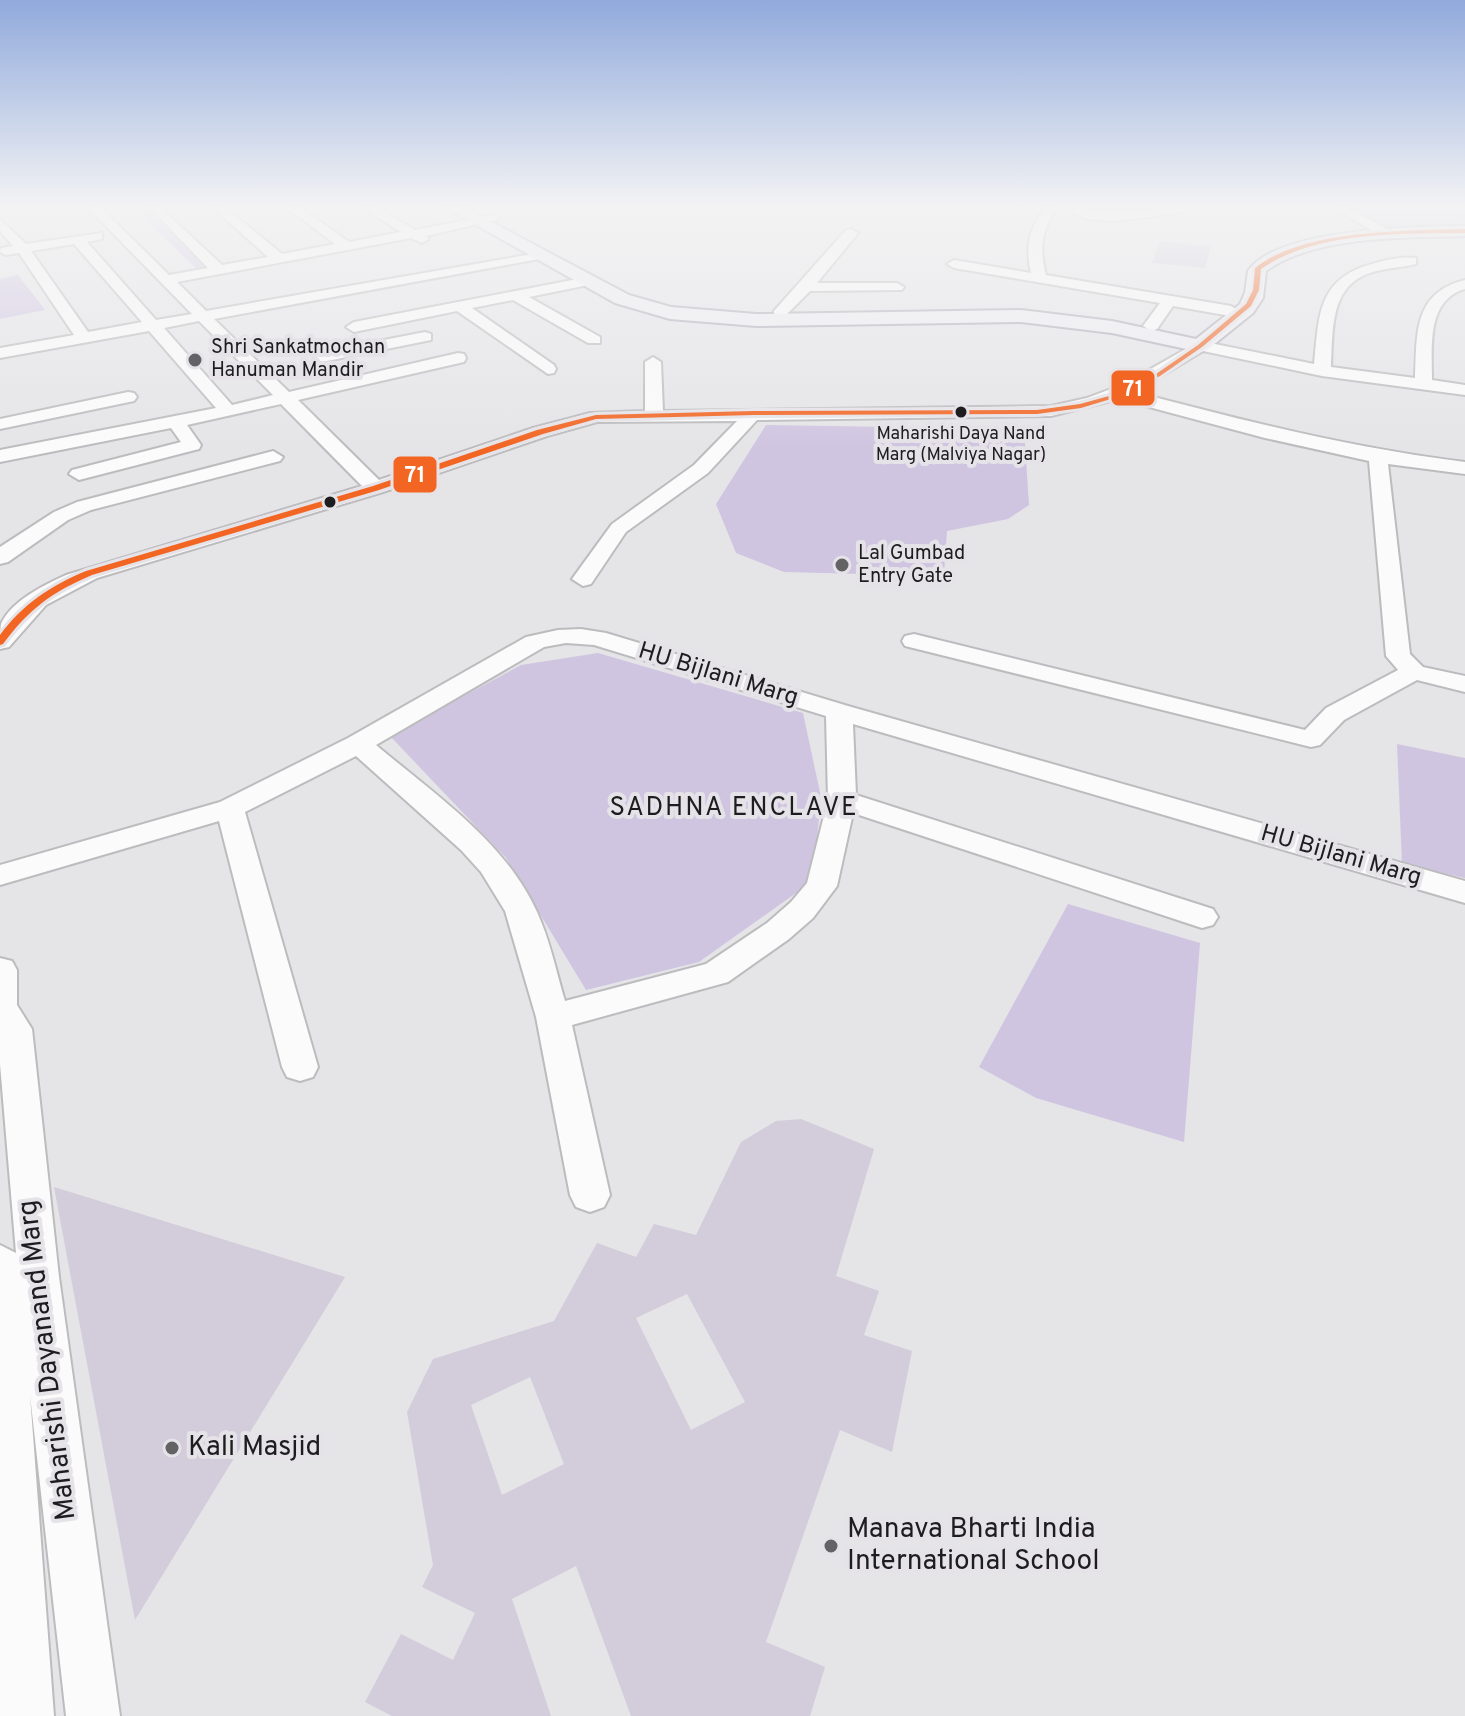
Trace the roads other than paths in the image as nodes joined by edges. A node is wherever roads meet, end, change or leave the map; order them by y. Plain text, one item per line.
1 (49, 288) edge
2 (119, 288) edge
3 (173, 288) edge
4 (378, 288) edge
5 (551, 288) edge
6 (602, 288) edge
7 (618, 288) edge
8 (805, 288) edge
9 (1096, 288) edge
10 (1246, 288) edge
11 (1256, 288) edge
12 (1338, 288) edge
13 (1449, 288) edge
14 (515, 295) junction
15 (1170, 300) junction
16 (459, 306) junction
17 (337, 311) junction
18 (779, 314) junction
19 (201, 315) junction
20 (1226, 315) junction
21 (150, 325) junction
22 (1144, 328) junction
23 (83, 337) junction
24 (425, 337) dead end
25 (594, 340) dead end
26 (1190, 344) junction
27 (374, 346) junction
28 (0, 353) edge
29 (322, 357) dead end
30 (458, 358) dead end
31 (653, 362) dead end
32 (548, 369) dead end
33 (1322, 371) junction
34 (1423, 385) junction
35 (1128, 390) junction
36 (1465, 390) edge
37 (283, 396) junction
38 (128, 397) dead end
39 (228, 411) junction
40 (754, 413) junction
41 (654, 415) junction
42 (175, 421) junction
43 (0, 424) edge
44 (0, 456) edge
45 (273, 457) dead end
46 (1378, 457) junction
47 (1465, 468) edge
48 (79, 474) dead end
49 (376, 488) junction
50 (0, 557) edge
51 (583, 579) dead end
52 (914, 641) dead end
53 (0, 642) edge
54 (1414, 672) junction
55 (1465, 684) edge
56 (839, 712) junction
57 (358, 744) junction
58 (842, 800) junction
59 (230, 808) junction
60 (0, 875) edge
61 (1465, 892) edge
62 (1202, 917) dead end
63 (0, 970) edge
64 (553, 1017) junction
65 (4, 1020) edge
66 (300, 1067) dead end
67 (590, 1195) dead end
68 (0, 1264) edge
69 (9, 1576) edge
70 (27, 1716) edge
71 (93, 1716) edge

1 - 23 street
2 - 21 street
3 - 19 street
4 - 17 street
5 - 14 street
6 - 22 main road
7 - 18 main road
8 - 18 street
9 - 15 street
10 - 20 main road
11 - 26 main road
12 - 33 street
13 - 34 street
14 - 16 street
14 - 25 street
15 - 20 street
15 - 22 street
16 - 17 street
16 - 32 street
17 - 19 street
17 - 27 street
18 - 22 main road
19 - 21 street
19 - 37 street
20 - 22 main road
20 - 26 main road
21 - 23 street
21 - 39 street
22 - 26 main road
23 - 28 street
24 - 27 street
26 - 33 street
26 - 35 street
26 - 35 street
27 - 29 street
30 - 37 street
31 - 41 street
33 - 34 street
34 - 36 street
35 - 40 street
35 - 46 street
37 - 39 street
37 - 49 street
38 - 43 street
39 - 42 street
40 - 41 street
40 - 51 street
41 - 49 street
42 - 44 street
42 - 48 street
45 - 50 street
46 - 47 street
46 - 54 street
49 - 53 street
52 - 54 street
54 - 55 street
56 - 57 street, HU Bijlani Marg
56 - 58 street
56 - 61 street, HU Bijlani Marg
57 - 59 street, HU Bijlani Marg
57 - 64 street
58 - 62 street
58 - 64 street
59 - 60 street, HU Bijlani Marg
59 - 66 street
63 - 65 street, Maharishi Dayanand Marg
64 - 67 street
65 - 71 street, Maharishi Dayanand Marg
68 - 69 street, Maharishi Dayanand Marg
69 - 70 street, Maharishi Dayanand Marg

